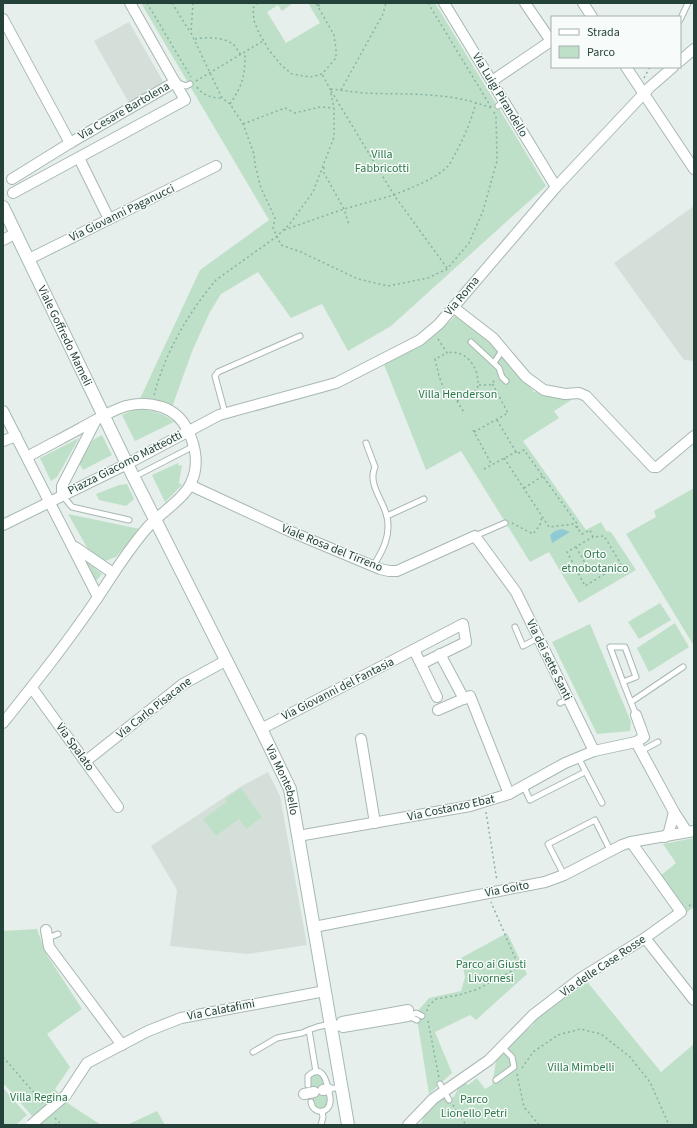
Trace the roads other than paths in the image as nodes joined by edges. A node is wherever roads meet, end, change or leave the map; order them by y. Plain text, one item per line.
1 (130, 3) edge
2 (444, 3) edge
3 (525, 3) edge
4 (583, 3) edge
5 (688, 3) edge
6 (591, 16) edge
7 (681, 18) edge
8 (3, 19) edge
9 (551, 41) edge
10 (694, 49) edge
11 (681, 60) edge
12 (627, 68) edge
13 (672, 68) edge
14 (492, 81) junction
15 (175, 82) junction
16 (192, 83) road end
17 (644, 94) junction
18 (70, 143) junction
19 (79, 158) junction
20 (216, 166) dead end
21 (694, 168) edge
22 (12, 179) dead end
23 (556, 187) junction
24 (13, 193) dead end
25 (3, 207) edge
26 (109, 219) junction
27 (16, 233) junction
28 (3, 240) edge
29 (29, 259) junction
30 (453, 307) junction
31 (300, 336) dead end
32 (471, 342) dead end
33 (503, 349) junction
34 (494, 363) junction
35 (506, 381) dead end
36 (3, 410) edge
37 (225, 412) junction
38 (100, 417) junction
39 (188, 431) junction
40 (16, 436) junction
41 (694, 436) edge
42 (3, 441) edge
43 (366, 443) dead end
44 (194, 446) junction
45 (26, 455) junction
46 (127, 464) junction
47 (134, 477) junction
48 (191, 484) junction
49 (62, 495) junction
50 (424, 499) dead end
51 (50, 501) junction
52 (387, 516) junction
53 (156, 519) junction
54 (129, 520) dead end
55 (506, 523) road end
56 (3, 525) edge
57 (475, 536) junction
58 (73, 546) junction
59 (373, 566) junction
60 (112, 573) junction
61 (98, 597) junction
62 (514, 627) dead end
63 (538, 638) junction
64 (414, 650) junction
65 (440, 654) junction
66 (227, 660) junction
67 (421, 664) junction
68 (683, 667) dead end
69 (623, 682) junction
70 (32, 688) junction
71 (437, 697) dead end
72 (464, 699) junction
73 (630, 702) junction
74 (438, 710) dead end
75 (636, 715) joint
76 (3, 723) edge
77 (261, 729) junction
78 (361, 739) dead end
79 (658, 742) dead end
80 (638, 747) junction
81 (594, 751) junction
82 (578, 757) junction
83 (86, 761) junction
84 (585, 772) junction
85 (524, 787) junction
86 (509, 794) junction
87 (602, 803) dead end
88 (118, 807) dead end
89 (674, 812) junction
90 (375, 823) junction
91 (691, 831) edge
92 (298, 836) junction
93 (666, 837) junction
94 (624, 843) junction
95 (610, 850) junction
96 (564, 875) junction
97 (314, 927) junction
98 (47, 934) joint
99 (58, 934) dead end
100 (645, 938) junction
101 (325, 991) junction
102 (694, 1000) edge
103 (424, 1015) road end
104 (413, 1018) joint
105 (334, 1025) junction
106 (309, 1030) junction
107 (122, 1045) junction
108 (502, 1047) junction
109 (253, 1052) dead end
110 (316, 1072) junction
111 (496, 1080) dead end
112 (342, 1087) junction
113 (442, 1088) junction
114 (315, 1092) junction
115 (449, 1100) road end
116 (322, 1111) junction
117 (31, 1125) edge
118 (321, 1125) edge
119 (348, 1125) edge
120 (408, 1125) edge

1 - 15 street
2 - 14 street, Via Luigi Pirandello
3 - 9 street
4 - 6 street
5 - 7 lane
8 - 18 street
9 - 14 street
10 - 11 street
12 - 17 street
13 - 17 street, Via Roma
14 - 23 street, Via Luigi Pirandello
15 - 16 lane
15 - 18 street, Via Cesare Bartolena
15 - 19 street, Via Cesare Bartolena
17 - 21 street
17 - 23 street, Via Roma
18 - 22 street, Via Cesare Bartolena
19 - 24 street, Via Cesare Bartolena
19 - 26 street
20 - 26 street, Via Giovanni Paganucci
23 - 30 street, Via Roma
25 - 27 street, Viale Goffredo Mameli
26 - 29 street, Via Giovanni Paganucci
27 - 28 street
27 - 29 street, Viale Goffredo Mameli
29 - 38 street, Viale Goffredo Mameli
30 - 33 street
30 - 37 street, Via Roma
31 - 37 lane
32 - 34 lane
33 - 34 lane
33 - 41 street
34 - 35 lane
36 - 40 street
37 - 39 street, Via Roma
38 - 39 street, Piazza Giacomo Matteotti
38 - 45 street, Piazza Giacomo Matteotti
38 - 46 street, Viale Goffredo Mameli
38 - 49 street, Piazza Giacomo Matteotti
39 - 44 street, Piazza Giacomo Matteotti
39 - 46 street, Piazza Giacomo Matteotti
40 - 42 street
40 - 45 street
43 - 52 lane
44 - 47 lane
44 - 48 street, Piazza Giacomo Matteotti
45 - 51 street
46 - 47 street, Via Montebello
46 - 49 street, Piazza Giacomo Matteotti
47 - 53 street, Via Montebello
48 - 53 street, Piazza Giacomo Matteotti
48 - 59 street, Viale Rosa del Tirreno
49 - 51 street, Piazza Giacomo Matteotti
49 - 54 lane, Piazza Giacomo Matteotti
50 - 52 lane
51 - 56 street
51 - 58 street
52 - 59 lane
53 - 60 street, Piazza Giacomo Matteotti
53 - 66 street, Via Montebello
55 - 57 lane
57 - 59 street, Viale Rosa del Tirreno
57 - 63 street, Via dei sette Santi
58 - 60 street
58 - 61 street
60 - 61 street, Piazza Giacomo Matteotti
61 - 70 street, Piazza Giacomo Matteotti
62 - 63 lane
63 - 81 street, Via dei sette Santi
64 - 65 street, Via Giovanni del Fantasia
64 - 67 street
64 - 77 street, Via Giovanni del Fantasia
65 - 67 street, Via Giovanni del Fantasia
65 - 72 street
66 - 77 street, Via Montebello
66 - 83 street, Via Carlo Pisacane
67 - 71 street
68 - 73 lane
69 - 69 lane
69 - 73 lane
70 - 76 street, Piazza Giacomo Matteotti
70 - 83 street, Via Spalato
72 - 74 street
72 - 86 street
73 - 75 lane
75 - 80 street
77 - 92 street, Via Montebello
78 - 90 street
79 - 80 lane
80 - 81 street
80 - 89 street
81 - 82 street, Via Costanzo Ebat
82 - 84 lane
82 - 85 street, Via Costanzo Ebat
83 - 88 street, Via Spalato
84 - 85 lane
84 - 87 lane
85 - 86 street, Via Costanzo Ebat
86 - 90 street, Via Costanzo Ebat
89 - 91 street
89 - 93 street
90 - 92 street, Via Costanzo Ebat
91 - 93 street, Via Goito
92 - 97 street, Via Montebello
93 - 94 street, Via Goito
94 - 95 street, Via Goito
94 - 100 street, Via delle Case Rosse
95 - 96 street, Via Goito
95 - 96 lane
96 - 97 street, Via Goito
97 - 101 street, Via Montebello
98 - 99 lane
98 - 107 street
100 - 102 street
100 - 108 street, Via delle Case Rosse
101 - 105 street, Via Montebello
101 - 107 street, Via Calatafimi
103 - 104 lane
104 - 105 street
105 - 106 lane
105 - 112 street, Via Montebello
106 - 109 lane
106 - 110 lane
107 - 117 street, Via Calatafimi, bridge
108 - 111 lane
108 - 113 street, Via delle Case Rosse
110 - 114 lane
110 - 114 lane
112 - 114 lane
112 - 119 street, Via Montebello
113 - 115 lane
113 - 120 street, Via delle Case Rosse
114 - 116 lane
114 - 116 lane
116 - 118 lane

